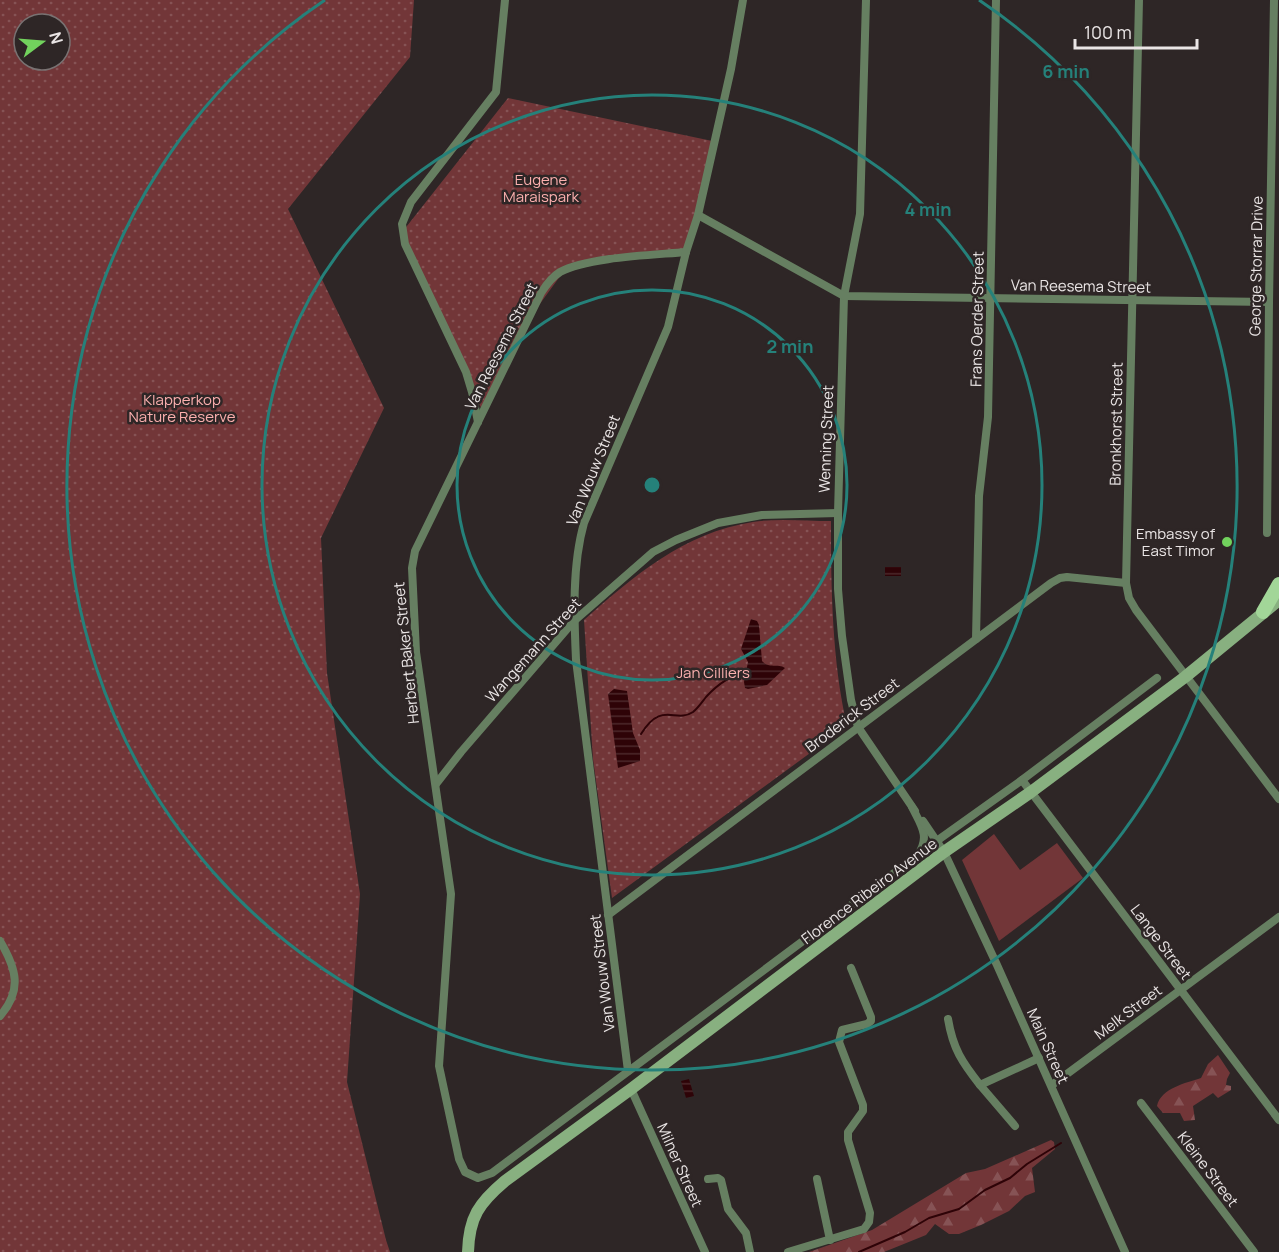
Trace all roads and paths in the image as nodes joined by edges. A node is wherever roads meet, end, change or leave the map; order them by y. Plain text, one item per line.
1 (505, 0) edge
2 (743, 0) edge
3 (866, 0) edge
4 (996, 0) edge
5 (1139, 0) edge
6 (1274, 0) edge
7 (698, 215) junction
8 (686, 252) junction
9 (844, 296) junction
10 (991, 298) junction
11 (1132, 300) junction
12 (1269, 302) junction
13 (478, 422) junction
14 (837, 513) junction
15 (1267, 533) dead end
16 (1125, 583) junction
17 (1279, 584) edge
18 (1279, 600) edge
19 (1263, 612) junction
20 (574, 621) junction
21 (976, 639) junction
22 (1185, 677) junction
23 (1157, 678) dead end
24 (858, 727) junction
25 (1022, 780) junction
26 (436, 784) junction
27 (1031, 792) junction
28 (1279, 799) edge
29 (912, 807) junction
30 (938, 840) junction
31 (944, 852) junction
32 (608, 915) junction
33 (1279, 917) edge
34 (0, 942) edge
35 (851, 968) dead end
36 (1181, 990) junction
37 (0, 1016) edge
38 (948, 1019) dead end
39 (661, 1047) junction
40 (1039, 1058) junction
41 (672, 1059) junction
42 (628, 1071) junction
43 (980, 1085) junction
44 (1052, 1086) junction
45 (631, 1089) junction
46 (1141, 1103) dead end
47 (1279, 1120) edge
48 (1015, 1126) dead end
49 (708, 1179) dead end
50 (817, 1179) dead end
51 (830, 1240) junction
52 (468, 1252) edge
53 (705, 1252) edge
54 (750, 1252) edge
55 (788, 1252) edge
56 (1125, 1252) edge
57 (1254, 1252) edge

1 - 13 street
2 - 7 street, Van Wouw Street
3 - 9 street, Wenning Street
4 - 10 street, Frans Oerder Street
5 - 11 street, Bronkhorst Street
6 - 12 street, George Storrar Drive
7 - 8 street, Van Wouw Street
7 - 9 street, Van Reesema Street
8 - 13 street, Van Reesema Street
8 - 20 street, Van Wouw Street
9 - 10 street, Van Reesema Street
9 - 14 street, Wenning Street
10 - 11 street, Van Reesema Street
10 - 21 street, Frans Oerder Street
11 - 12 street, Van Reesema Street
11 - 16 street, Bronkhorst Street
12 - 15 street, George Storrar Drive
13 - 26 street, Herbert Baker Street
14 - 20 street, Wangemann Street
14 - 24 street, Wenning Street
16 - 21 street, Broderick Street
16 - 22 street, Bronkhorst Street
17 - 19 main road
18 - 19 main road, Florence Ribeiro Avenue
19 - 22 main road, Florence Ribeiro Avenue
20 - 26 street, Wangemann Street
20 - 32 street, Van Wouw Street
21 - 24 street, Broderick Street
22 - 27 main road, Florence Ribeiro Avenue
22 - 28 street, Bronkhorst Street
23 - 25 street
24 - 29 street, Wenning Street
24 - 32 street, Broderick Street
25 - 27 street, Lange Street
25 - 30 street
26 - 42 street, Herbert Baker Street
27 - 31 main road, Florence Ribeiro Avenue
27 - 36 street, Lange Street
29 - 30 street, Wenning Street
29 - 39 street
30 - 31 street, Wenning Street
31 - 40 street, Main Street
31 - 41 main road, Florence Ribeiro Avenue
32 - 42 street, Van Wouw Street
33 - 36 street, Melk Street
34 - 37 street
35 - 51 street
36 - 44 street, Melk Street
36 - 47 street, Lange Street
38 - 43 street
39 - 41 street
39 - 42 street
40 - 43 street
40 - 44 street, Main Street
41 - 45 main road, Florence Ribeiro Avenue
43 - 48 street
44 - 56 street, Main Street
45 - 52 main road, Florence Ribeiro Avenue
45 - 53 street, Milner Street
46 - 57 street, Kleine Street
49 - 54 street
50 - 51 street
51 - 55 street

